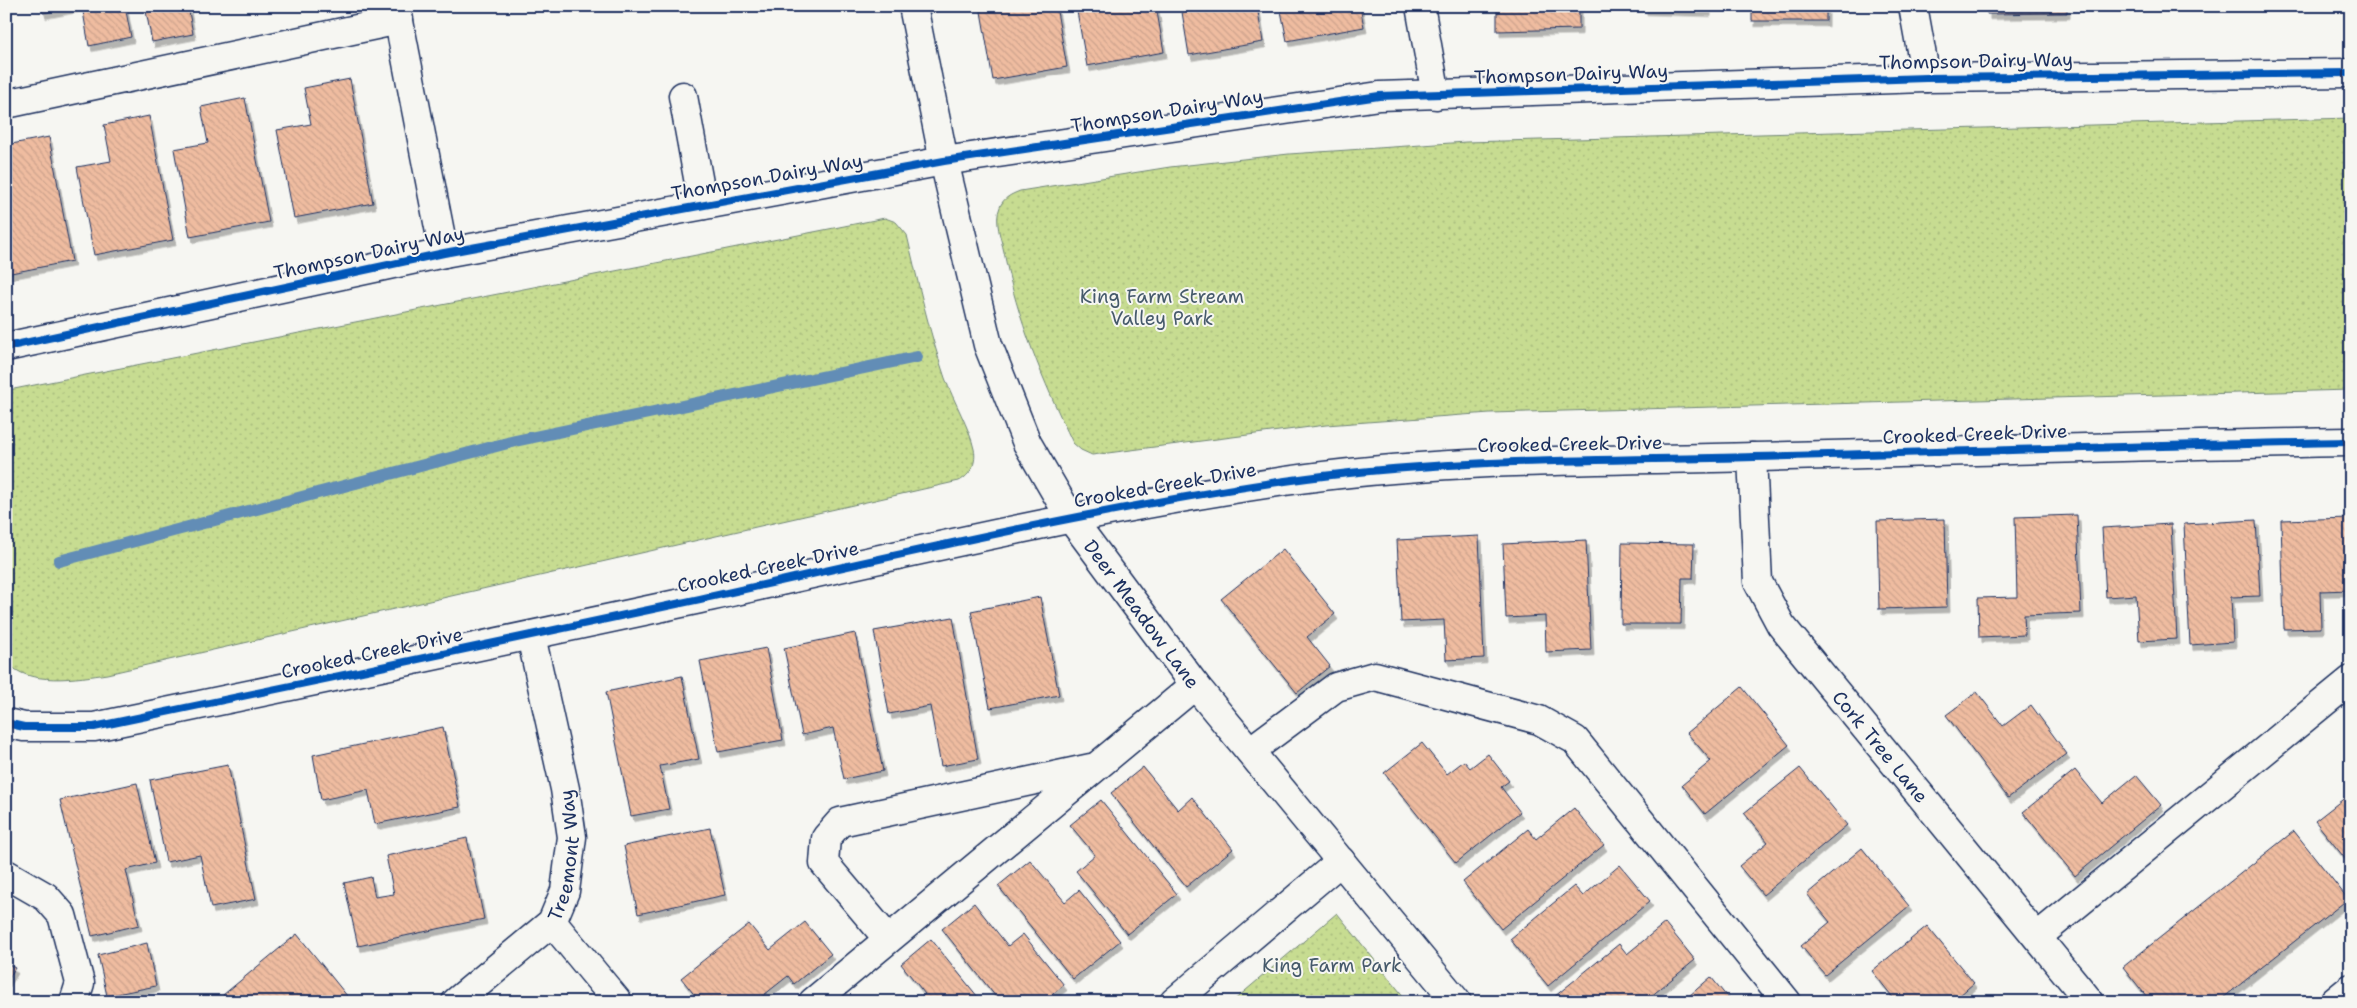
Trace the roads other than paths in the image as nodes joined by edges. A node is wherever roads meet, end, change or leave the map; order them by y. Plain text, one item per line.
1 (913, 6) edge
2 (1420, 6) edge
3 (1912, 6) edge
4 (397, 13) edge
5 (2351, 73) edge
6 (1926, 78) junction
7 (1436, 95) junction
8 (683, 96) dead end
9 (6, 104) edge
10 (944, 161) junction
11 (703, 205) junction
12 (444, 253) junction
13 (6, 347) edge
14 (2351, 442) edge
15 (1752, 457) junction
16 (1070, 517) junction
17 (531, 636) junction
18 (2351, 680) edge
19 (1195, 685) junction
20 (6, 723) edge
21 (1250, 751) junction
22 (1096, 767) junction
23 (1341, 861) junction
24 (6, 874) edge
25 (552, 922) junction
26 (2037, 937) junction
27 (888, 939) junction
28 (2351, 988) edge
29 (74, 1002) edge
30 (456, 1002) edge
31 (618, 1002) edge
32 (813, 1002) edge
33 (1174, 1002) edge
34 (1457, 1002) edge
35 (1787, 1002) edge
36 (2090, 1002) edge
37 (2334, 1002) edge

1 - 10 street, Deer Meadow Lane
2 - 7 street
3 - 6 street
4 - 9 street
4 - 12 street
5 - 6 street, Thompson Dairy Way
6 - 7 street, Thompson Dairy Way
7 - 10 street, Thompson Dairy Way
8 - 11 street
10 - 11 street, Thompson Dairy Way
10 - 16 street, Deer Meadow Lane
11 - 12 street, Thompson Dairy Way
12 - 13 street, Thompson Dairy Way
14 - 15 street, Crooked Creek Drive
15 - 16 street, Crooked Creek Drive
15 - 26 street, Cork Tree Lane
16 - 17 street, Crooked Creek Drive
16 - 19 street, Deer Meadow Lane
17 - 20 street, Crooked Creek Drive
17 - 25 street, Treemont Way
18 - 26 street
19 - 21 street, Deer Meadow Lane
19 - 22 street
21 - 23 street, Deer Meadow Lane
21 - 35 street
22 - 27 street
22 - 27 street
23 - 33 street
23 - 34 street, Deer Meadow Lane
24 - 29 street
25 - 30 street, Treemont Way
25 - 31 street
26 - 36 street, Cork Tree Lane
27 - 32 street
28 - 37 street

